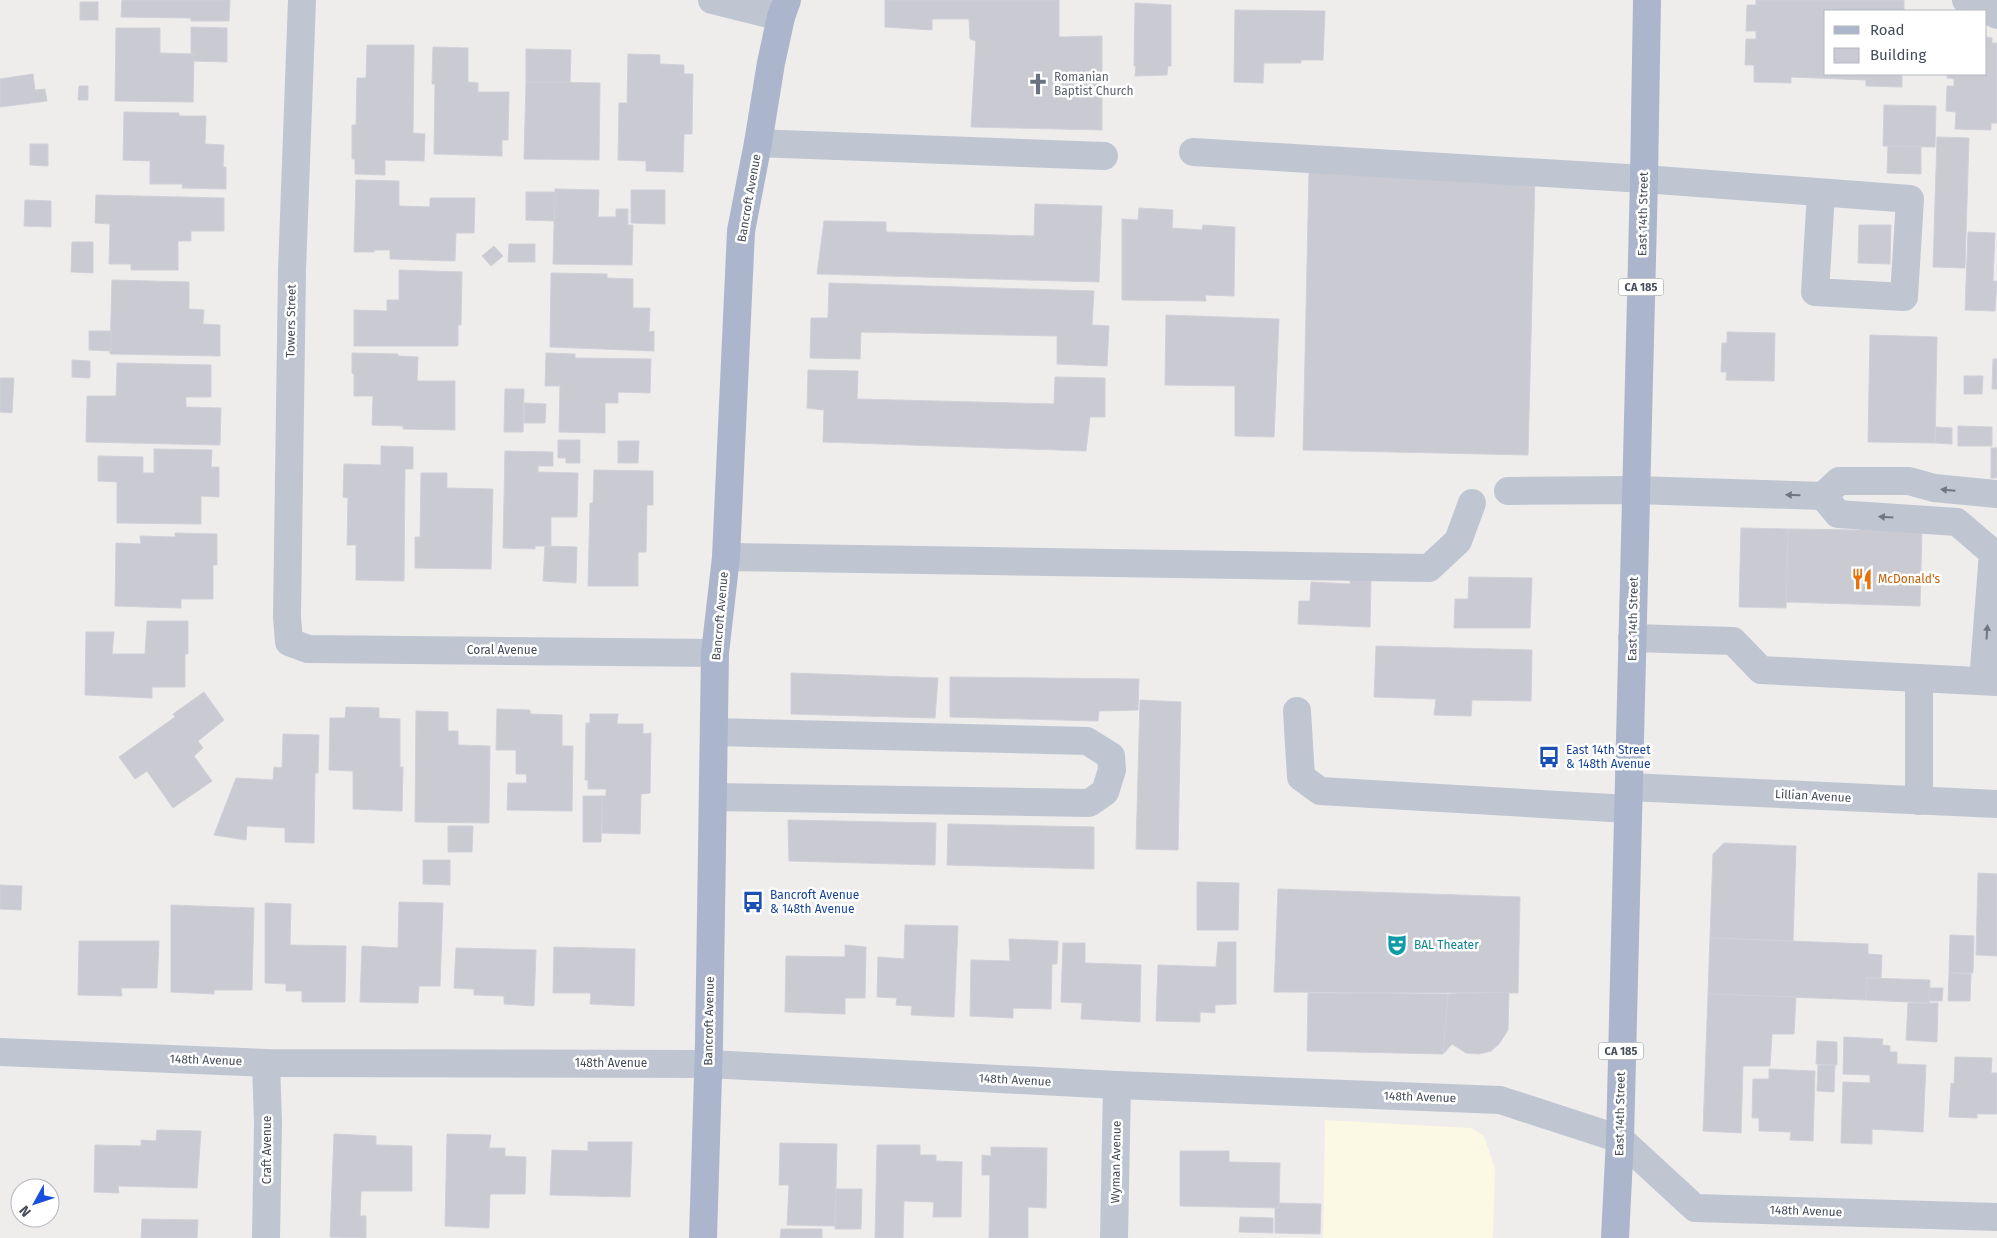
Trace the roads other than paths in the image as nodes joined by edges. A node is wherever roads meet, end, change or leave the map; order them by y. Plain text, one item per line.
1 (302, 0) edge
2 (712, 0) edge
3 (1647, 0) edge
4 (1966, 0) edge
5 (784, 8) edge
6 (1987, 10) edge
7 (758, 143) junction
8 (1193, 152) dead end
9 (1104, 156) dead end
10 (1644, 179) junction
11 (1821, 193) junction
12 (1635, 490) junction
13 (1508, 491) dead end
14 (1997, 494) edge
15 (1823, 496) junction
16 (1472, 503) dead end
17 (1957, 522) junction
18 (1997, 533) edge
19 (726, 557) junction
20 (1632, 638) junction
21 (289, 642) joint
22 (715, 653) junction
23 (1919, 678) junction
24 (1990, 681) edge
25 (1297, 711) dead end
26 (714, 732) junction
27 (713, 797) junction
28 (1629, 798) junction
29 (1919, 801) junction
30 (1997, 804) edge
31 (0, 1052) edge
32 (266, 1063) junction
33 (708, 1064) junction
34 (1117, 1085) junction
35 (1620, 1138) junction
36 (1997, 1217) edge
37 (266, 1238) edge
38 (703, 1238) edge
39 (1114, 1238) edge
40 (1615, 1238) edge

1 - 21 street, Towers Street
2 - 5 street
3 - 10 main road, East 14th Street / CA 185
4 - 6 street
5 - 7 main road, Bancroft Avenue
7 - 9 street
7 - 19 main road, Bancroft Avenue
8 - 10 street
10 - 11 street
10 - 12 main road, East 14th Street / CA 185
11 - 11 street
12 - 13 street
15 -> 12 street
12 - 20 main road, East 14th Street / CA 185
14 -> 15 street
17 -> 15 street
16 - 19 street
17 - 18 street
24 -> 17 street
19 - 22 main road, Bancroft Avenue
20 - 23 street
20 - 28 main road, East 14th Street / CA 185
21 - 22 street, Coral Avenue
22 - 26 main road, Bancroft Avenue
23 - 24 street
23 - 29 street
25 - 28 street, Lillian Avenue
26 - 27 main road, Bancroft Avenue
26 - 27 street
27 - 33 main road, Bancroft Avenue
28 - 29 street, Lillian Avenue
28 - 35 main road, East 14th Street / CA 185
29 - 30 street, Lillian Avenue
31 - 32 street, 148th Avenue
32 - 33 street, 148th Avenue
32 - 37 street, Craft Avenue
33 - 34 street, 148th Avenue
33 - 38 main road, Bancroft Avenue
34 - 35 street, 148th Avenue
34 - 39 street, Wyman Avenue
35 - 36 street, 148th Avenue
35 - 40 main road, East 14th Street / CA 185

